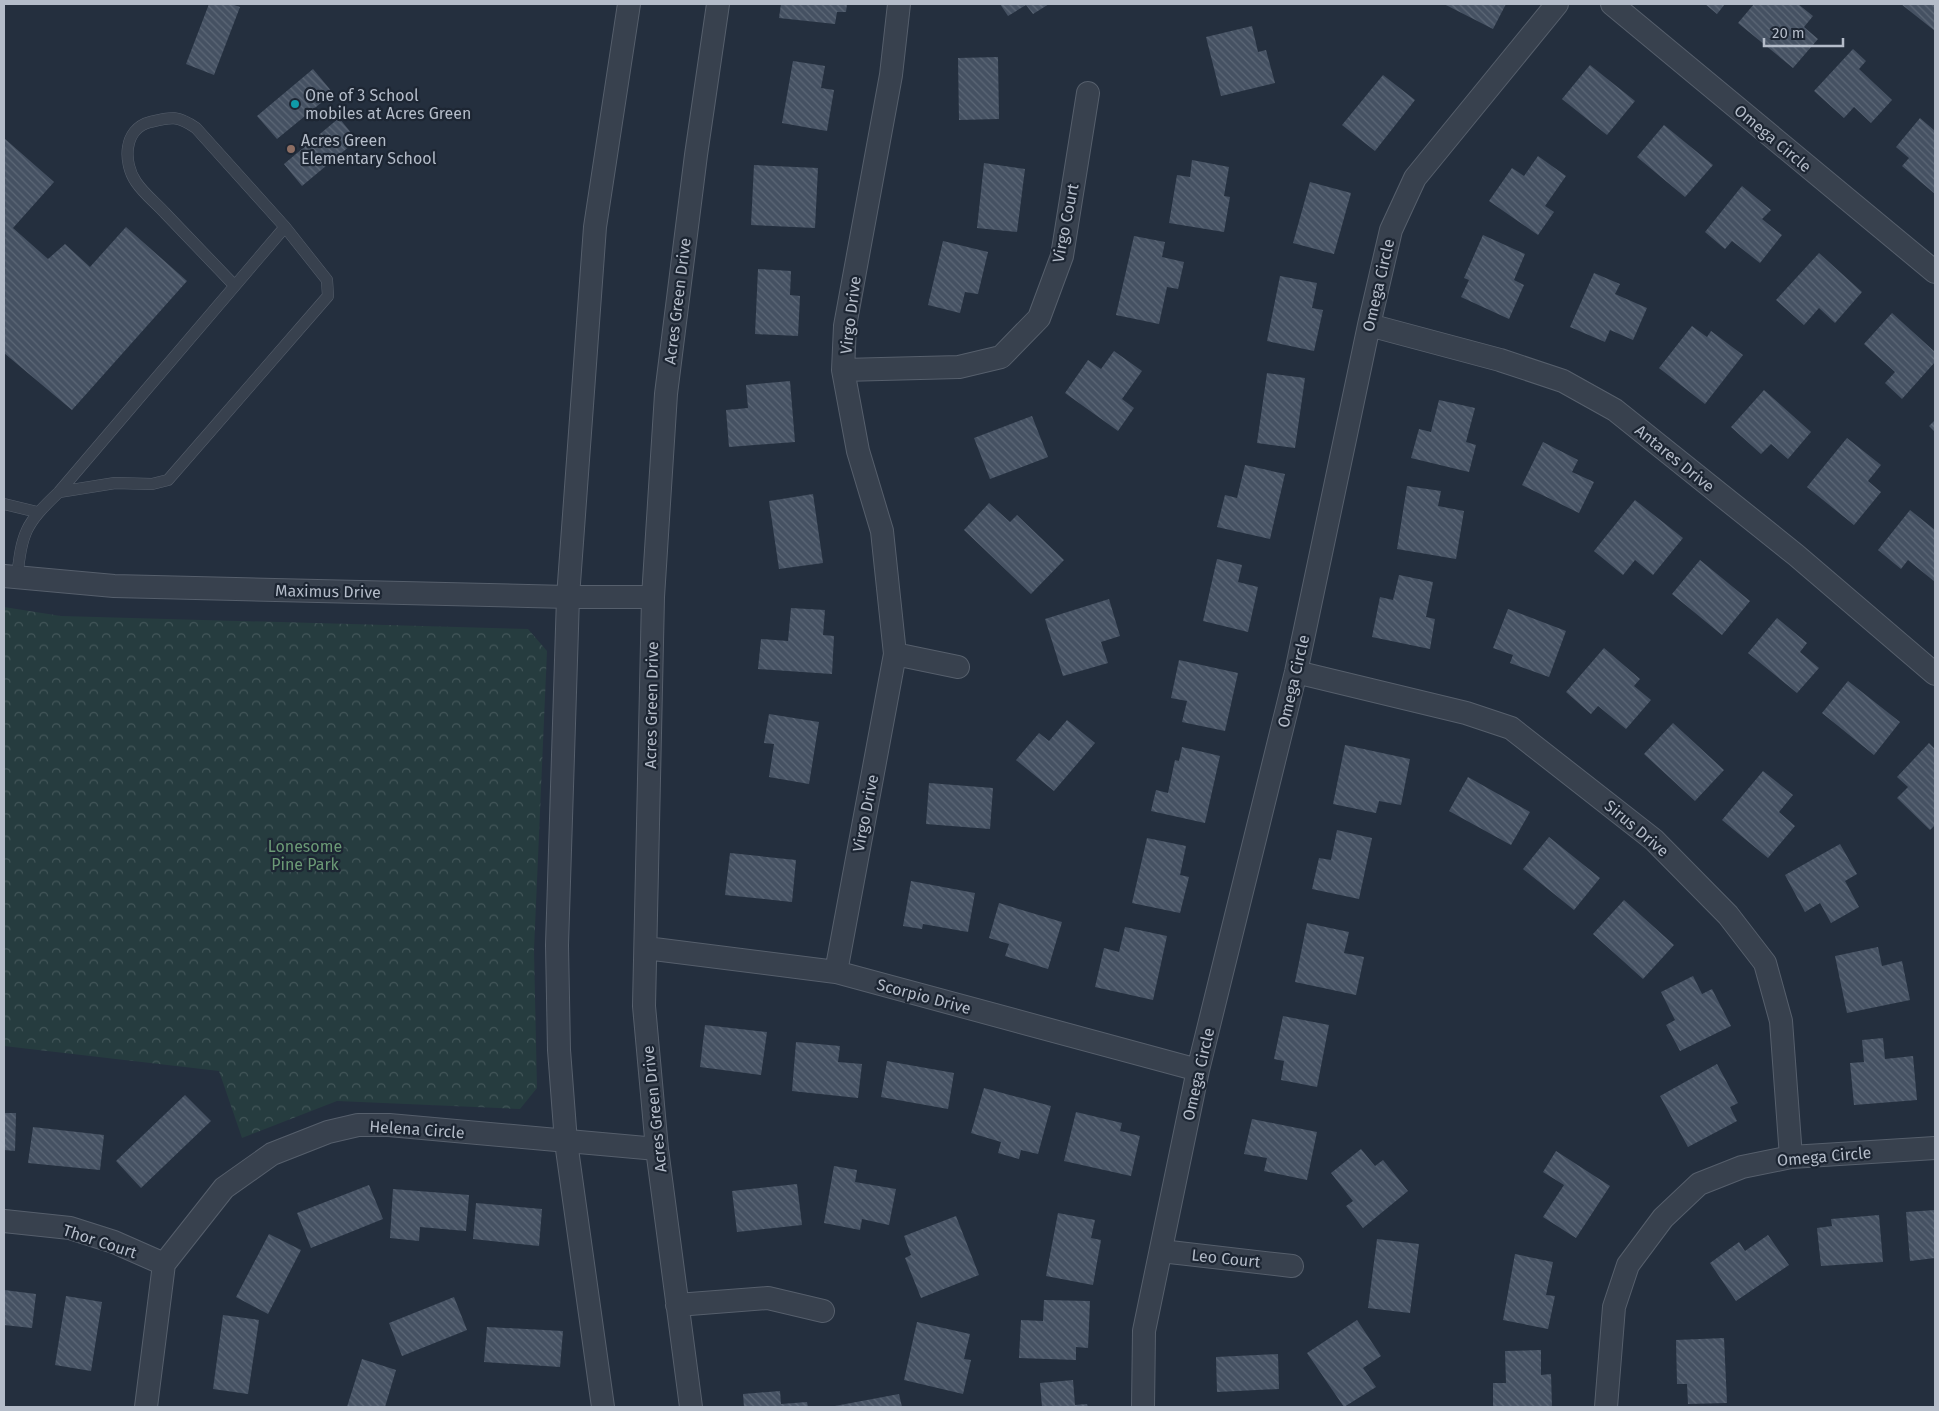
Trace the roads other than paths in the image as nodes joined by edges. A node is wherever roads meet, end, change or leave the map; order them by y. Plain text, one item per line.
1 (629, 4) edge
2 (718, 4) edge
3 (899, 4) edge
4 (1557, 4) edge
5 (1612, 4) edge
6 (1088, 93) dead end
7 (285, 227) junction
8 (1935, 272) edge
9 (234, 285) junction
10 (1369, 325) junction
11 (843, 370) junction
12 (58, 492) junction
13 (4, 504) edge
14 (37, 512) junction
15 (10, 577) edge
16 (654, 597) junction
17 (568, 598) junction
18 (895, 654) junction
19 (958, 667) dead end
20 (1296, 672) junction
21 (1935, 674) edge
22 (646, 948) junction
23 (836, 972) junction
24 (1198, 1070) junction
25 (566, 1142) junction
26 (1935, 1148) edge
27 (657, 1149) junction
28 (1791, 1157) junction
29 (4, 1221) edge
30 (1161, 1251) junction
31 (164, 1264) junction
32 (1292, 1266) dead end
33 (677, 1305) junction
34 (823, 1310) dead end
35 (146, 1407) edge
36 (603, 1407) edge
37 (691, 1407) edge
38 (1143, 1407) edge
39 (1606, 1407) edge

1 - 17 street
2 - 16 street, Acres Green Drive
3 - 11 street, Virgo Drive
4 - 10 street, Omega Circle
5 - 8 street, Omega Circle
6 - 11 street, Virgo Court
7 - 9 lane
7 - 9 lane
7 - 12 lane
9 - 12 lane
10 - 20 street, Omega Circle
10 - 21 street, Antares Drive
11 - 18 street, Virgo Drive
12 - 14 lane
13 - 14 lane
14 - 15 lane
15 - 17 street, Maximus Drive
16 - 17 street, Maximus Drive
16 - 22 street, Acres Green Drive
17 - 25 street
18 - 19 street
18 - 23 street, Virgo Drive
20 - 24 street, Omega Circle
20 - 28 street, Sirus Drive
22 - 23 street, Scorpio Drive
22 - 27 street, Acres Green Drive
23 - 24 street, Scorpio Drive
24 - 30 street, Omega Circle
25 - 27 street, Helena Circle
25 - 31 street, Helena Circle
25 - 36 street
26 - 28 street, Omega Circle
27 - 33 street, Acres Green Drive
28 - 39 street, Omega Circle
29 - 31 street, Thor Court
30 - 32 street, Leo Court
30 - 38 street, Omega Circle
31 - 35 street
33 - 34 street
33 - 37 street, Acres Green Drive

